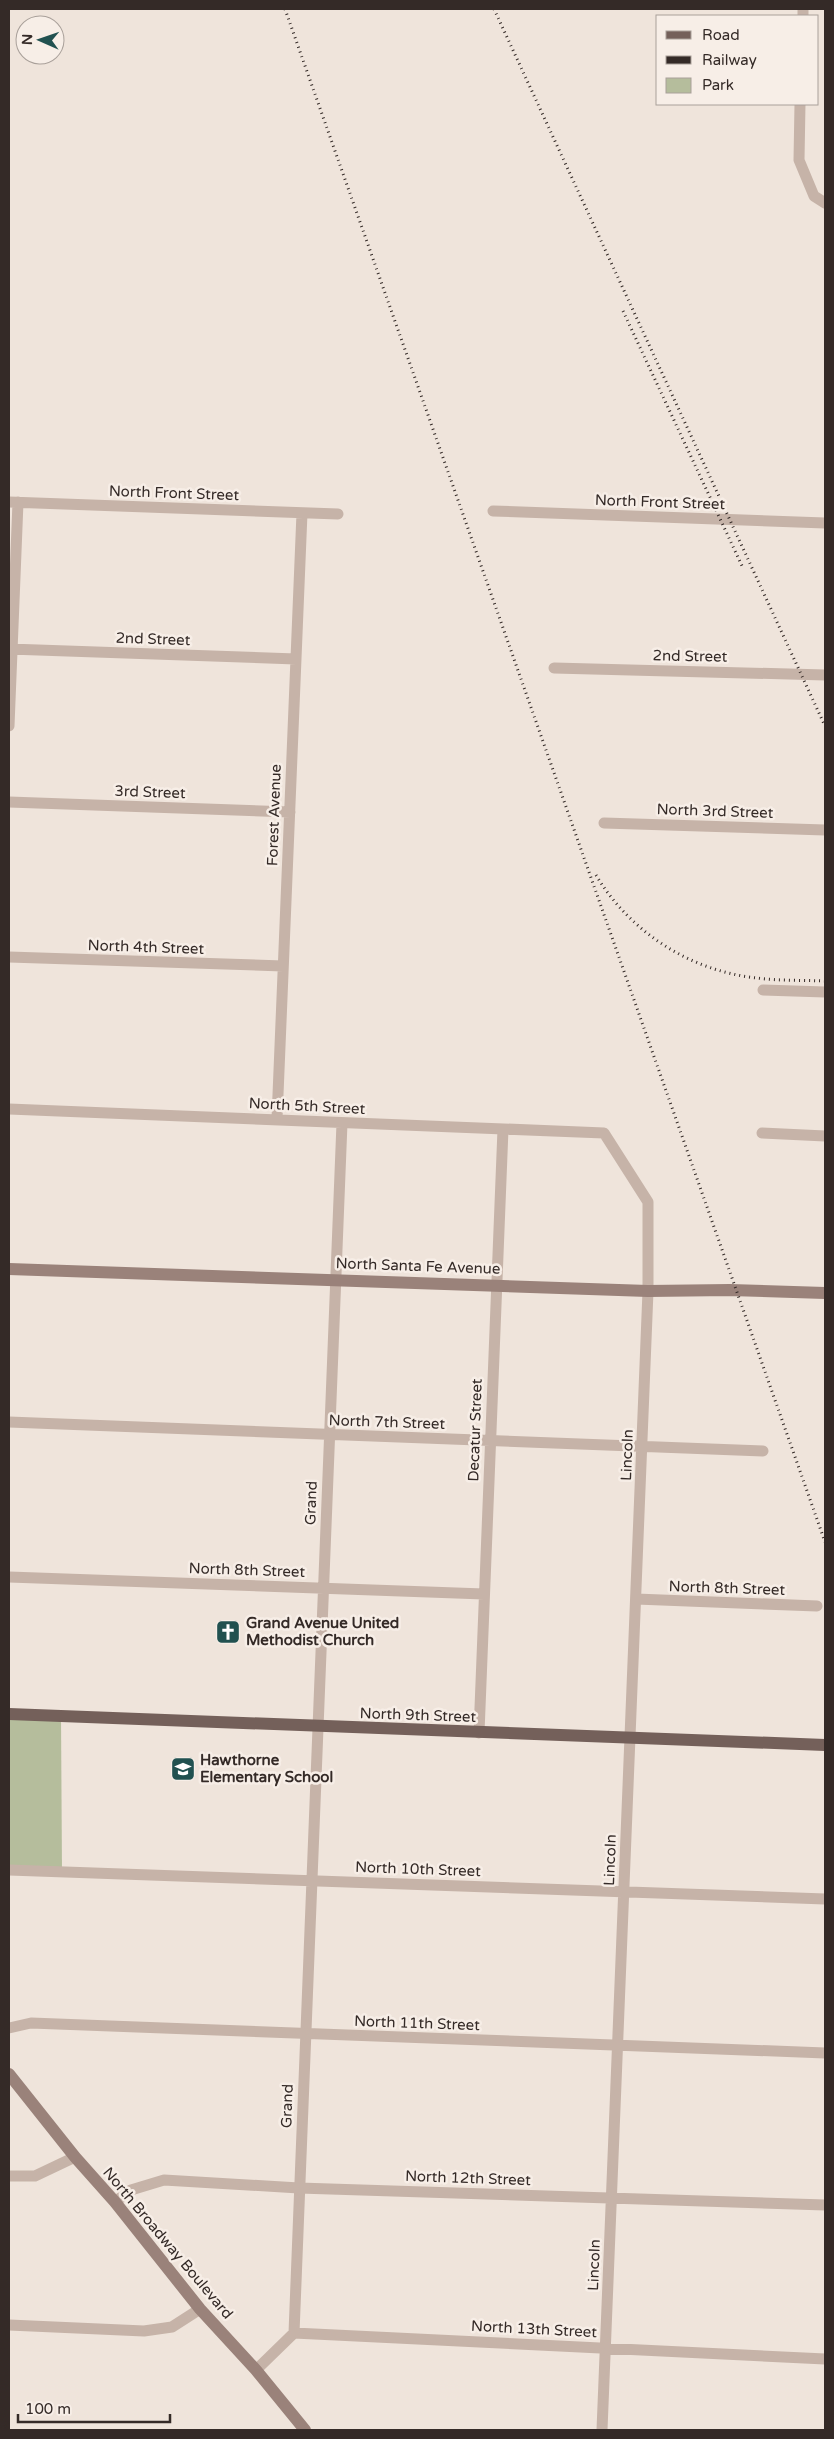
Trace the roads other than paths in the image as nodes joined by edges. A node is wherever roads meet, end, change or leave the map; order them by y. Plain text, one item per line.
1 (800, 105) edge
2 (825, 203) edge
3 (13, 502) edge
4 (493, 511) dead end
5 (302, 513) junction
6 (338, 514) dead end
7 (825, 523) edge
8 (10, 649) edge
9 (296, 659) junction
10 (554, 668) dead end
11 (825, 675) edge
12 (9, 726) edge
13 (9, 802) edge
14 (290, 812) junction
15 (604, 823) dead end
16 (825, 830) edge
17 (9, 957) edge
18 (283, 966) junction
19 (763, 990) dead end
20 (825, 992) edge
21 (9, 1109) edge
22 (277, 1119) junction
23 (342, 1122) junction
24 (503, 1129) junction
25 (604, 1133) joint
26 (762, 1133) dead end
27 (825, 1136) edge
28 (9, 1269) edge
29 (336, 1280) junction
30 (496, 1285) junction
31 (648, 1291) junction
32 (825, 1293) edge
33 (9, 1422) edge
34 (329, 1435) junction
35 (490, 1441) junction
36 (642, 1446) junction
37 (763, 1451) dead end
38 (9, 1577) edge
39 (323, 1588) junction
40 (484, 1594) junction
41 (636, 1599) junction
42 (816, 1606) dead end
43 (9, 1714) edge
44 (317, 1727) junction
45 (479, 1733) junction
46 (630, 1738) junction
47 (825, 1745) edge
48 (9, 1870) edge
49 (311, 1880) junction
50 (624, 1892) junction
51 (825, 1899) edge
52 (9, 2028) edge
53 (305, 2034) junction
54 (618, 2046) junction
55 (825, 2054) edge
56 (9, 2074) edge
57 (75, 2158) junction
58 (9, 2176) edge
59 (299, 2188) junction
60 (612, 2200) junction
61 (116, 2202) junction
62 (825, 2205) edge
63 (200, 2309) junction
64 (9, 2325) edge
65 (294, 2334) junction
66 (606, 2348) junction
67 (825, 2359) edge
68 (256, 2370) junction
69 (305, 2430) edge
70 (602, 2430) edge

1 - 2 street
3 - 5 street, North Front Street
3 - 8 street
4 - 7 street, North Front Street
5 - 6 street, North Front Street
5 - 9 street, Forest Avenue
8 - 9 street, 2nd Street
8 - 12 street
9 - 14 street, Forest Avenue
10 - 11 street, 2nd Street
13 - 14 street, 3rd Street
14 - 18 street, Forest Avenue
15 - 16 street, North 3rd Street
17 - 18 street, North 4th Street
18 - 22 street, Forest Avenue
19 - 20 street
21 - 22 street, North 5th Street
22 - 23 street, North 5th Street
23 - 24 street, North 5th Street
23 - 29 street, Grand
24 - 25 street, North 5th Street
24 - 30 street, Decatur Street
25 - 31 street, Lincoln
26 - 27 street
28 - 29 main road, North Santa Fe Avenue
29 - 30 main road, North Santa Fe Avenue
29 - 34 street, Grand
30 - 31 main road, North Santa Fe Avenue
30 - 35 street, Decatur Street
31 - 32 main road, North Santa Fe Avenue
31 - 36 street, Lincoln
33 - 34 street, North 7th Street
34 - 35 street, North 7th Street
34 - 39 street, Grand
35 - 36 street, North 7th Street
35 - 40 street, Decatur Street
36 - 37 street, North 7th Street
36 - 41 street, Lincoln
38 - 39 street, North 8th Street
39 - 40 street, North 8th Street
39 - 44 street, Grand
40 - 45 street, Decatur Street
41 - 42 street, North 8th Street
41 - 46 street, Lincoln
43 - 44 main road, North 9th Street
44 - 45 main road, North 9th Street
44 - 49 street, Grand
45 - 46 main road, North 9th Street
46 - 47 main road, North 9th Street
46 - 50 street, Lincoln
48 - 49 street, North 10th Street
49 - 50 street, North 10th Street
49 - 53 street, Grand
50 - 51 street, North 10th Street
50 - 54 street, Lincoln
52 - 53 street, North 11th Street
53 - 54 street, North 11th Street
53 - 59 street, Grand
54 - 55 street, North 11th Street
54 - 60 street, Lincoln
56 - 57 main road, North Broadway Boulevard
57 - 58 street
57 - 61 main road, North Broadway Boulevard
59 - 60 street, North 12th Street
59 - 61 street, North 12th Street
59 - 65 street, Grand
60 - 62 street, North 12th Street
60 - 66 street, Lincoln
61 - 63 main road, North Broadway Boulevard
63 - 64 street
63 - 68 main road, North Broadway Boulevard
65 - 66 street, North 13th Street
65 - 68 street
66 - 67 street, North 13th Street
66 - 70 street, Lincoln
68 - 69 main road, North Broadway Boulevard

